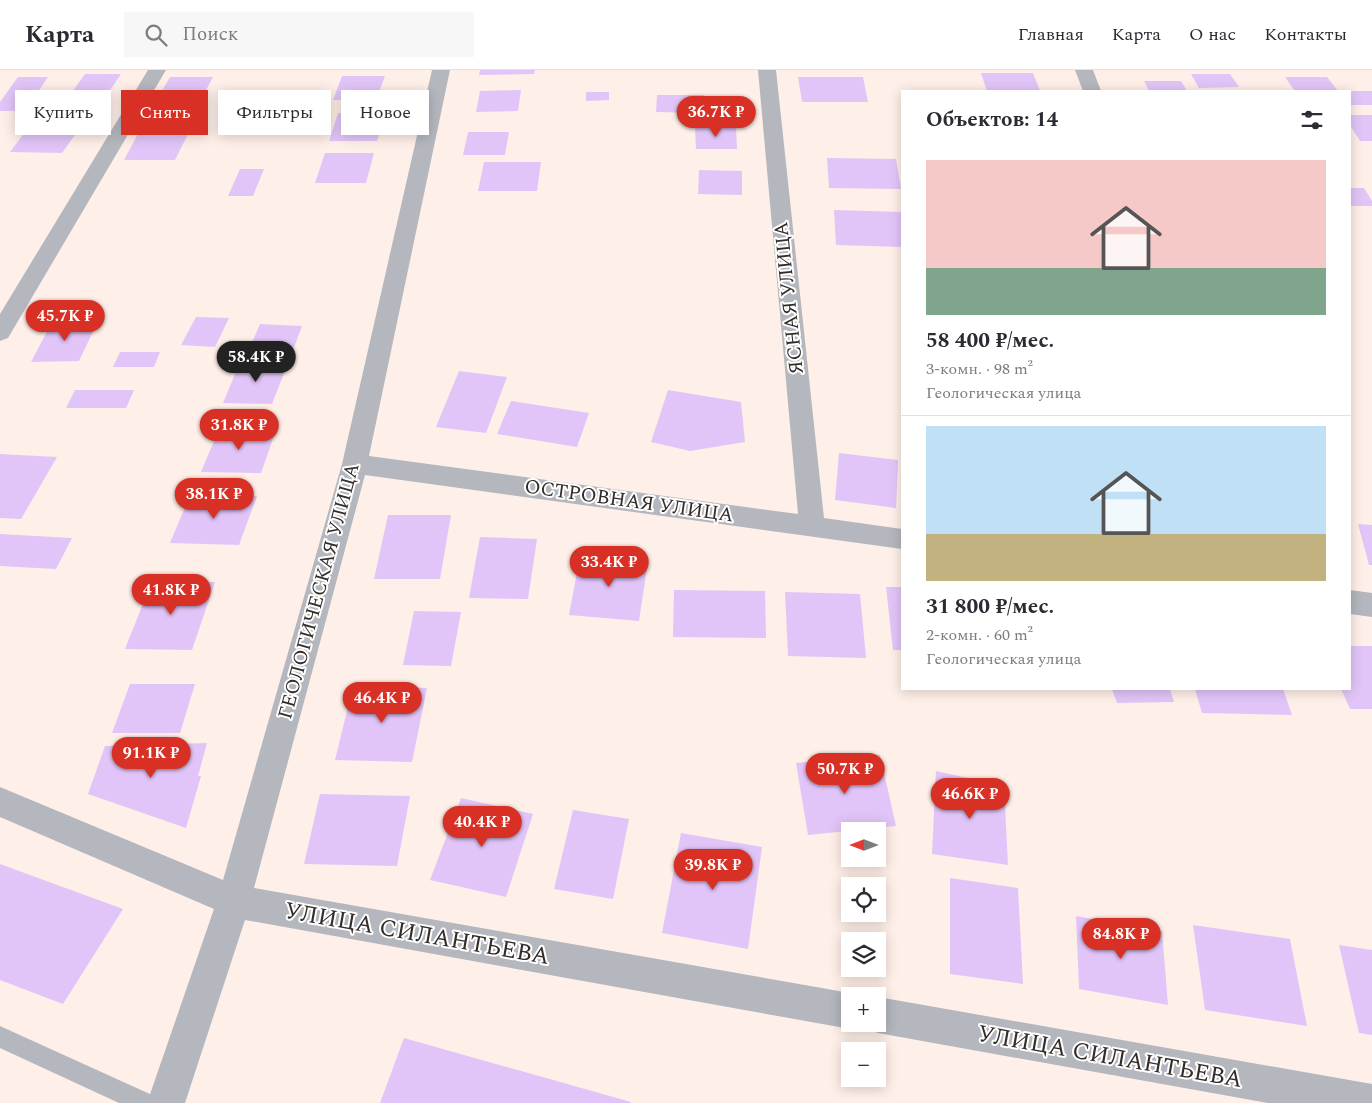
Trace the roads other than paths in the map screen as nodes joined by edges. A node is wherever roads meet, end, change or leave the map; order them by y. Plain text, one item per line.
1 (157, 70) edge
2 (441, 70) edge
3 (767, 70) edge
4 (1084, 70) edge
5 (1092, 90) edge
6 (0, 333) edge
7 (354, 464) junction
8 (812, 526) junction
9 (901, 539) edge
10 (1351, 602) edge
11 (1372, 605) edge
12 (0, 802) edge
13 (234, 901) junction
14 (841, 1009) edge
15 (886, 1017) edge
16 (0, 1038) edge
17 (144, 1103) edge
18 (166, 1103) edge
19 (1372, 1103) edge

1 - 6 street
2 - 7 street, ГЕОЛОГИЧЕСКАЯ УЛИЦА
3 - 8 street, ЯСНАЯ УЛИЦА
4 - 5 street
7 - 8 street, ОСТРОВНАЯ УЛИЦА
7 - 13 street, ГЕОЛОГИЧЕСКАЯ УЛИЦА
8 - 9 street, ОСТРОВНАЯ УЛИЦА
10 - 11 street
12 - 13 street, УЛИЦА СИЛАНТЬЕВА
13 - 14 street, УЛИЦА СИЛАНТЬЕВА
13 - 18 street, ГЕОЛОГИЧЕСКАЯ УЛИЦА
15 - 19 street, УЛИЦА СИЛАНТЬЕВА
16 - 17 lane

